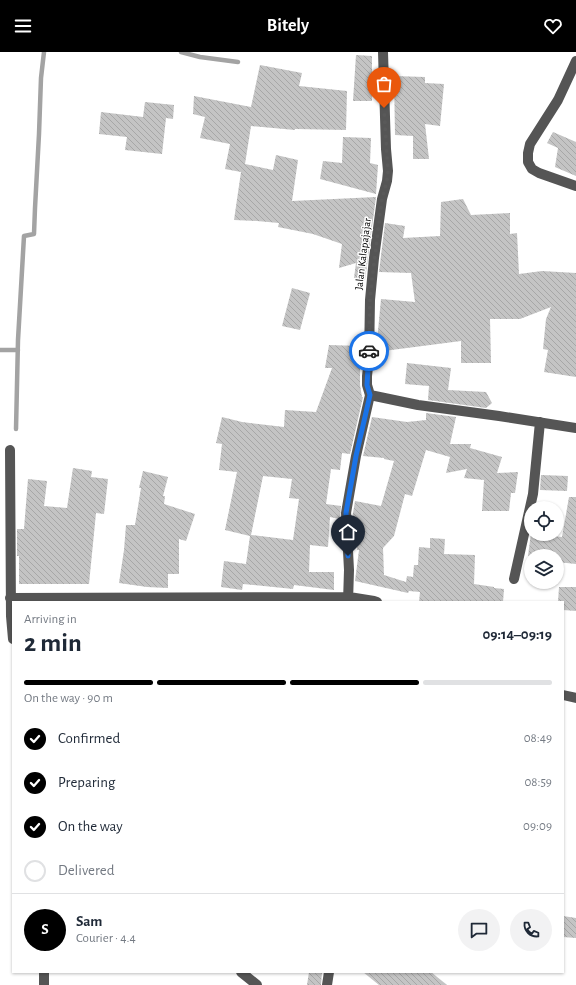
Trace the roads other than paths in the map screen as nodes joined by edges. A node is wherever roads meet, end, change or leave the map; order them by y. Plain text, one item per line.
1 (383, 52) edge
2 (576, 61) edge
3 (576, 186) edge
4 (370, 395) junction
5 (540, 422) junction
6 (576, 428) edge
7 (10, 450) dead end
8 (514, 579) dead end
9 (10, 598) junction
10 (348, 600) edge
11 (374, 601) edge
12 (12, 628) edge
13 (564, 695) edge
14 (576, 698) edge
15 (44, 973) edge
16 (242, 973) edge
17 (329, 973) edge
18 (44, 985) edge
19 (257, 985) edge
20 (327, 985) edge

1 - 4 street, Jalan Kalapajajar
2 - 3 street
4 - 5 street
4 - 10 street
5 - 6 street
5 - 8 street
7 - 9 street
9 - 10 street
9 - 12 street
10 - 11 street
13 - 14 street
15 - 18 street
16 - 19 street
17 - 20 street

